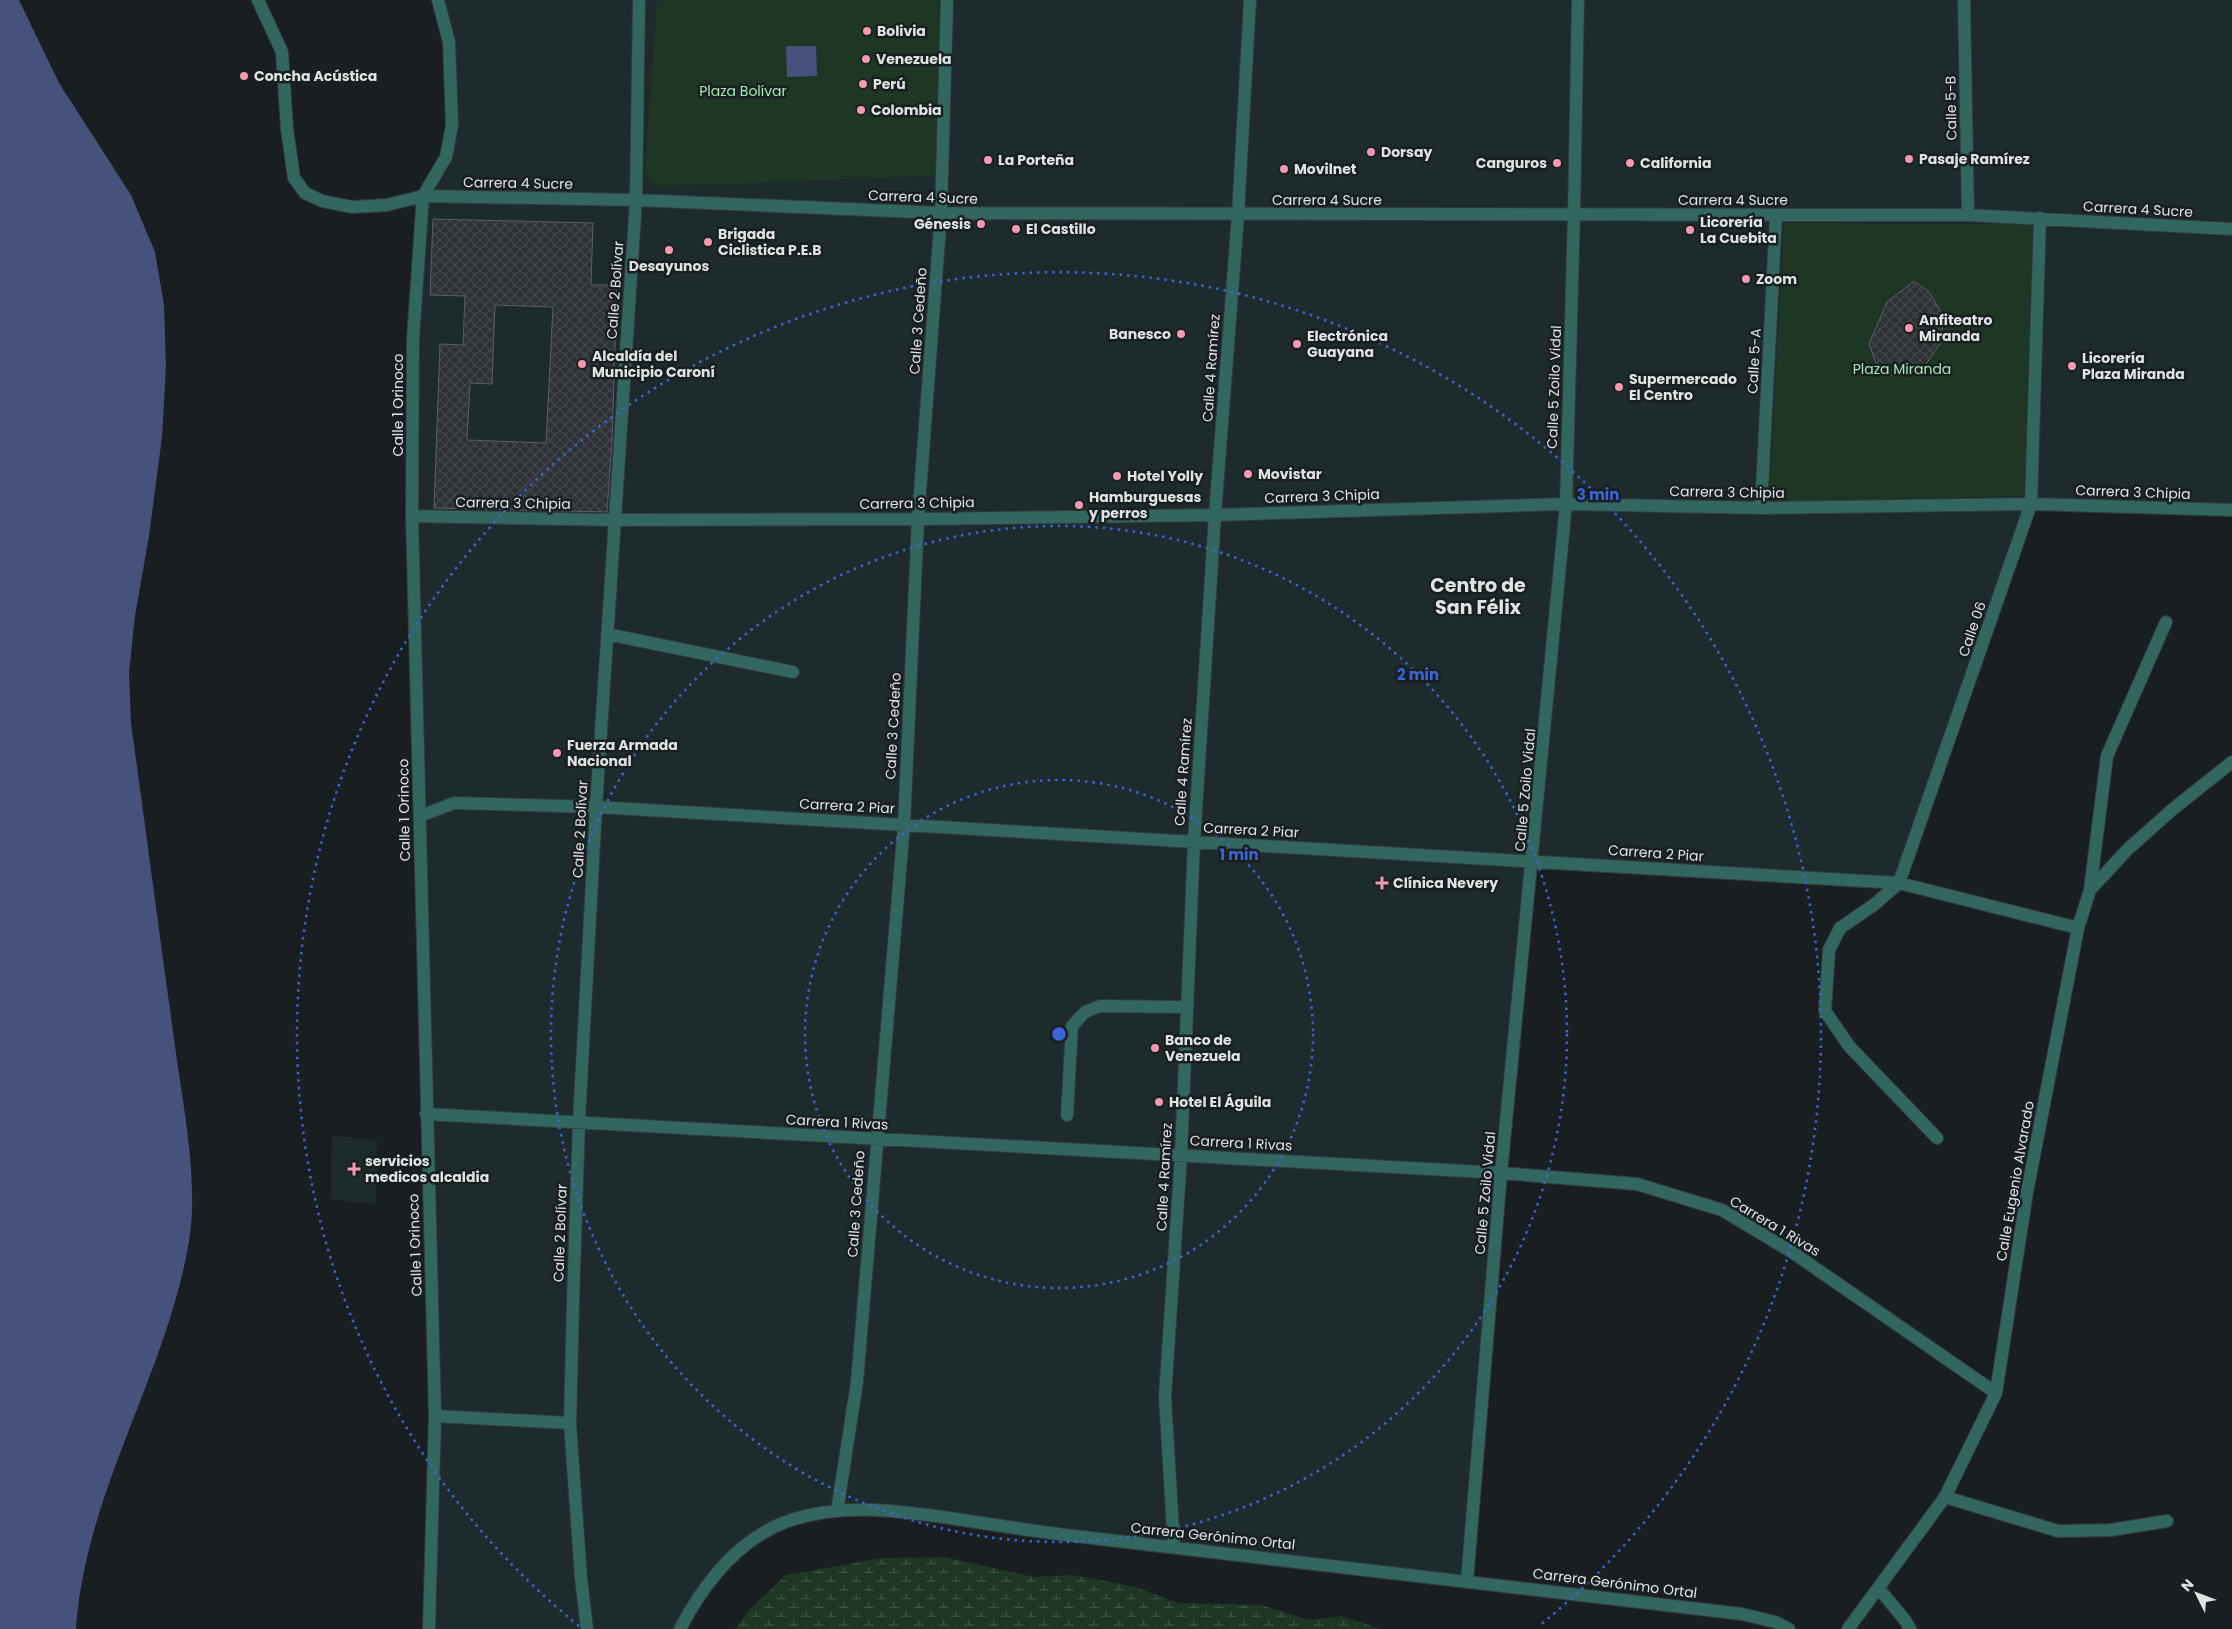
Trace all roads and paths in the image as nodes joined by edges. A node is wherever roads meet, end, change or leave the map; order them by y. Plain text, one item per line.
1 (258, 0) edge
2 (438, 0) edge
3 (639, 0) edge
4 (947, 0) edge
5 (1250, 0) edge
6 (1578, 0) edge
7 (1964, 0) edge
8 (423, 196) junction
9 (636, 200) junction
10 (941, 213) junction
11 (1574, 214) junction
12 (1238, 215) junction
13 (1776, 215) junction
14 (1968, 215) junction
15 (2040, 218) junction
16 (2232, 230) edge
17 (1566, 504) junction
18 (2031, 504) junction
19 (1761, 508) junction
20 (2232, 510) edge
21 (1215, 515) junction
22 (412, 516) junction
23 (918, 518) junction
24 (614, 520) junction
25 (2166, 622) dead end
26 (607, 634) junction
27 (793, 672) dead end
28 (2232, 762) edge
29 (596, 807) junction
30 (420, 816) junction
31 (904, 825) junction
32 (1194, 842) junction
33 (1533, 860) junction
34 (1899, 883) junction
35 (2090, 890) junction
36 (2078, 928) junction
37 (1186, 1007) junction
38 (426, 1114) junction
39 (1067, 1115) dead end
40 (579, 1121) junction
41 (1937, 1138) dead end
42 (876, 1139) junction
43 (1182, 1155) junction
44 (1501, 1173) junction
45 (1996, 1393) junction
46 (435, 1416) junction
47 (570, 1423) junction
48 (1945, 1497) junction
49 (837, 1511) junction
50 (2167, 1520) dead end
51 (1174, 1547) junction
52 (1467, 1580) junction
53 (1878, 1589) junction
54 (429, 1629) edge
55 (587, 1629) edge
56 (680, 1629) edge
57 (1789, 1629) edge
58 (1848, 1629) edge
59 (1910, 1629) edge

1 - 8 street, Carrera 4 Sucre
2 - 8 street, Calle 1 Orinoco
3 - 9 street, Calle 2 Bolívar
4 - 10 street, Calle 3 Cedeño
5 - 12 street, Calle 4 Ramírez
6 - 11 street, Calle 5 Zoilo Vidal
7 - 14 street, Calle 5-B
8 - 9 street, Carrera 4 Sucre
8 - 22 street, Calle 1 Orinoco
9 - 10 street, Carrera 4 Sucre
9 - 24 street, Calle 2 Bolívar
10 - 12 street, Carrera 4 Sucre
10 - 23 street, Calle 3 Cedeño
11 - 12 street, Carrera 4 Sucre
11 - 13 street, Carrera 4 Sucre
11 - 17 street, Calle 5 Zoilo Vidal
12 - 21 street, Calle 4 Ramírez
13 - 14 street, Carrera 4 Sucre
13 - 19 street, Calle 5-A
14 - 15 street, Carrera 4 Sucre
15 - 16 street, Carrera 4 Sucre
15 - 18 street, Calle 06
17 - 19 street, Carrera 3 Chipia
17 - 21 street, Carrera 3 Chipia
17 - 33 street, Calle 5 Zoilo Vidal
18 - 19 street, Carrera 3 Chipia
18 - 20 street, Carrera 3 Chipia
18 - 34 street, Calle 06
21 - 23 street, Carrera 3 Chipia
21 - 32 street, Calle 4 Ramírez
22 - 24 street, Carrera 3 Chipia
22 - 30 street, Calle 1 Orinoco
23 - 24 street, Carrera 3 Chipia
23 - 31 street, Calle 3 Cedeño
24 - 26 street, Calle 2 Bolívar
25 - 35 street
26 - 27 street
26 - 29 street, Calle 2 Bolívar
28 - 35 street, Calle Eugenio Alvarado
29 - 30 street, Carrera 2 Piar
29 - 31 street, Carrera 2 Piar
29 - 40 street, Calle 2 Bolívar
30 - 38 street, Calle 1 Orinoco
31 - 32 street, Carrera 2 Piar
31 - 42 street, Calle 3 Cedeño
32 - 33 street, Carrera 2 Piar
32 - 37 street, Calle 4 Ramírez
33 - 34 street, Carrera 2 Piar
33 - 44 street, Calle 5 Zoilo Vidal
34 - 36 street, Carrera 2 Piar
34 - 41 street, Calle 06
35 - 36 street, Calle Eugenio Alvarado
36 - 45 street, Calle Eugenio Alvarado
37 - 39 street
37 - 43 street, Calle 4 Ramírez
38 - 40 street, Carrera 1 Rivas
38 - 46 street, Calle 1 Orinoco
40 - 42 street, Carrera 1 Rivas
40 - 47 street, Calle 2 Bolívar
42 - 43 street, Carrera 1 Rivas
42 - 49 street, Calle 3 Cedeño
43 - 44 street, Carrera 1 Rivas
43 - 51 street, Calle 4 Ramírez
44 - 45 street, Carrera 1 Rivas
44 - 52 street, Calle 5 Zoilo Vidal
45 - 48 street, Calle Eugenio Alvarado
46 - 47 street
46 - 54 street, Calle 1 Orinoco
47 - 55 street, Calle 2 Bolívar
48 - 50 street
48 - 53 street, Calle Eugenio Alvarado
49 - 51 street, Carrera Gerónimo Ortal
49 - 56 street, Carrera Gerónimo Ortal
51 - 52 street, Carrera Gerónimo Ortal
52 - 57 street, Carrera Gerónimo Ortal
53 - 58 street, Calle Eugenio Alvarado
53 - 59 street

